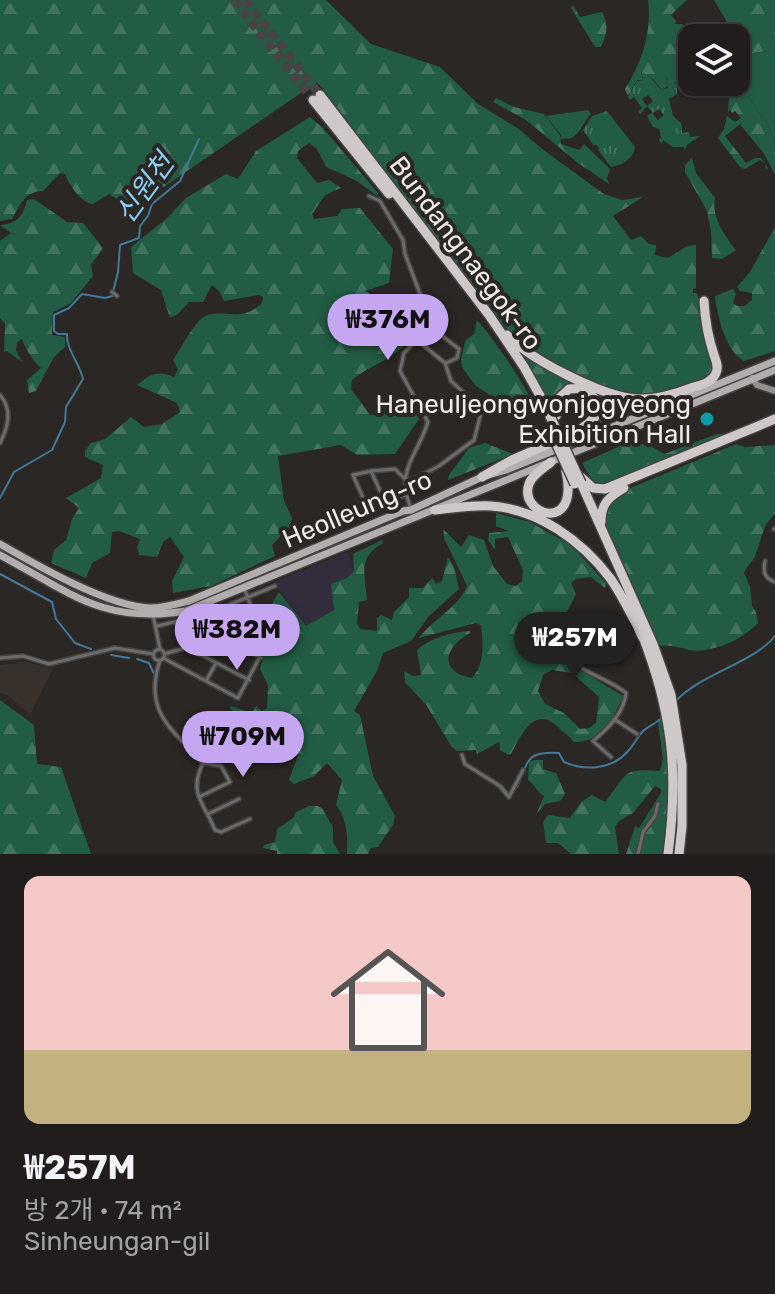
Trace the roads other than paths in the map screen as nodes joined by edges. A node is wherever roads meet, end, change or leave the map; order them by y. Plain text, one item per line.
1 (369, 196) dead end
2 (112, 292) dead end
3 (117, 296) dead end
4 (704, 301) dead end
5 (489, 315) junction
6 (417, 340) junction
7 (424, 346) junction
8 (775, 361) edge
9 (445, 363) junction
10 (775, 370) edge
11 (751, 375) junction
12 (692, 387) junction
13 (706, 388) junction
14 (775, 391) edge
15 (678, 393) junction
16 (0, 395) edge
17 (541, 402) junction
18 (664, 404) junction
19 (775, 421) edge
20 (564, 441) junction
21 (0, 443) edge
22 (692, 456) junction
23 (551, 462) junction
24 (371, 471) junction
25 (482, 477) junction
26 (405, 479) junction
27 (578, 482) junction
28 (405, 495) junction
29 (385, 502) junction
30 (435, 510) junction
31 (413, 514) junction
32 (601, 529) junction
33 (0, 544) edge
34 (0, 555) edge
35 (765, 561) dead end
36 (775, 582) edge
37 (275, 586) dead end
38 (244, 588) junction
39 (248, 598) junction
40 (230, 605) junction
41 (152, 611) junction
42 (204, 615) junction
43 (564, 619) dead end
44 (182, 621) junction
45 (259, 623) junction
46 (157, 626) junction
47 (241, 630) junction
48 (224, 637) junction
49 (643, 638) junction
50 (214, 640) junction
51 (190, 646) junction
52 (160, 649) junction
53 (153, 654) junction
54 (162, 657) junction
55 (0, 658) edge
56 (261, 658) junction
57 (216, 663) junction
58 (249, 680) junction
59 (206, 682) junction
60 (670, 708) junction
61 (614, 719) junction
62 (637, 734) dead end
63 (462, 755) dead end
64 (611, 757) dead end
65 (203, 763) junction
66 (523, 770) dead end
67 (199, 797) junction
68 (239, 799) dead end
69 (658, 804) dead end
70 (208, 814) junction
71 (250, 819) dead end
72 (638, 854) edge
73 (668, 854) edge
74 (679, 854) edge

1 - 6 street
2 - 3 street
4 - 12 highway
5 - 15 highway
5 - 17 highway, Bundangnaegok-ro
5 - 17 highway, Bundangnaegok-ro
6 - 7 street
6 - 26 street
7 - 9 street
7 - 9 street
8 - 11 main road, Heolleung-ro
9 - 26 street
10 - 11 main road, Heolleung-ro
11 - 13 main road, Heolleung-ro
11 - 14 street
11 - 23 main road, Heolleung-ro
12 - 13 highway
12 - 15 highway
13 - 18 main road, Heolleung-ro
15 - 18 highway
16 - 21 street
17 - 20 highway, Bundangnaegok-ro, bridge
17 - 27 highway, Bundangnaegok-ro, bridge
18 - 25 main road, Heolleung-ro
19 - 22 highway
20 - 20 highway, bridge
20 - 25 highway
20 - 27 highway, Bundangnaegok-ro, bridge
22 - 27 highway
22 - 32 highway
23 - 27 highway
23 - 30 main road, Heolleung-ro
24 - 26 street
24 - 29 street
24 - 29 street
25 - 31 main road, Heolleung-ro
26 - 28 street
27 - 32 highway, Bundangnaegok-ro
27 - 49 highway, Bundangnaegok-ro
28 - 29 street
28 - 31 street
30 - 31 main road, Heolleung-ro
30 - 49 highway
31 - 38 main road, Heolleung-ro
31 - 41 main road, Heolleung-ro
32 - 60 highway, Bundangnaegok-ro
33 - 41 main road, Heolleung-ro
34 - 41 main road, Heolleung-ro
35 - 36 street
37 - 39 street
38 - 39 street
38 - 41 main road, Heolleung-ro
39 - 40 street
39 - 45 street
40 - 42 street
40 - 47 street
41 - 46 street
42 - 44 street
42 - 50 street
43 - 61 street
44 - 46 street
44 - 51 street
45 - 47 street
45 - 56 street
46 - 52 street
47 - 48 street
48 - 50 street
48 - 56 street
49 - 60 highway, Bundangnaegok-ro
50 - 51 street
51 - 54 street
51 - 57 street
52 - 53 street
52 - 54 street
53 - 54 street
53 - 55 street
54 - 59 street
54 - 65 street
56 - 58 street
57 - 58 street
57 - 59 street
58 - 59 street
60 - 73 highway, Bundangnaegok-ro
60 - 74 highway, Bundangnaegok-ro
61 - 62 street
61 - 64 street
63 - 66 street
65 - 67 street
65 - 67 street
67 - 70 street
68 - 70 street
69 - 72 street
70 - 71 street

